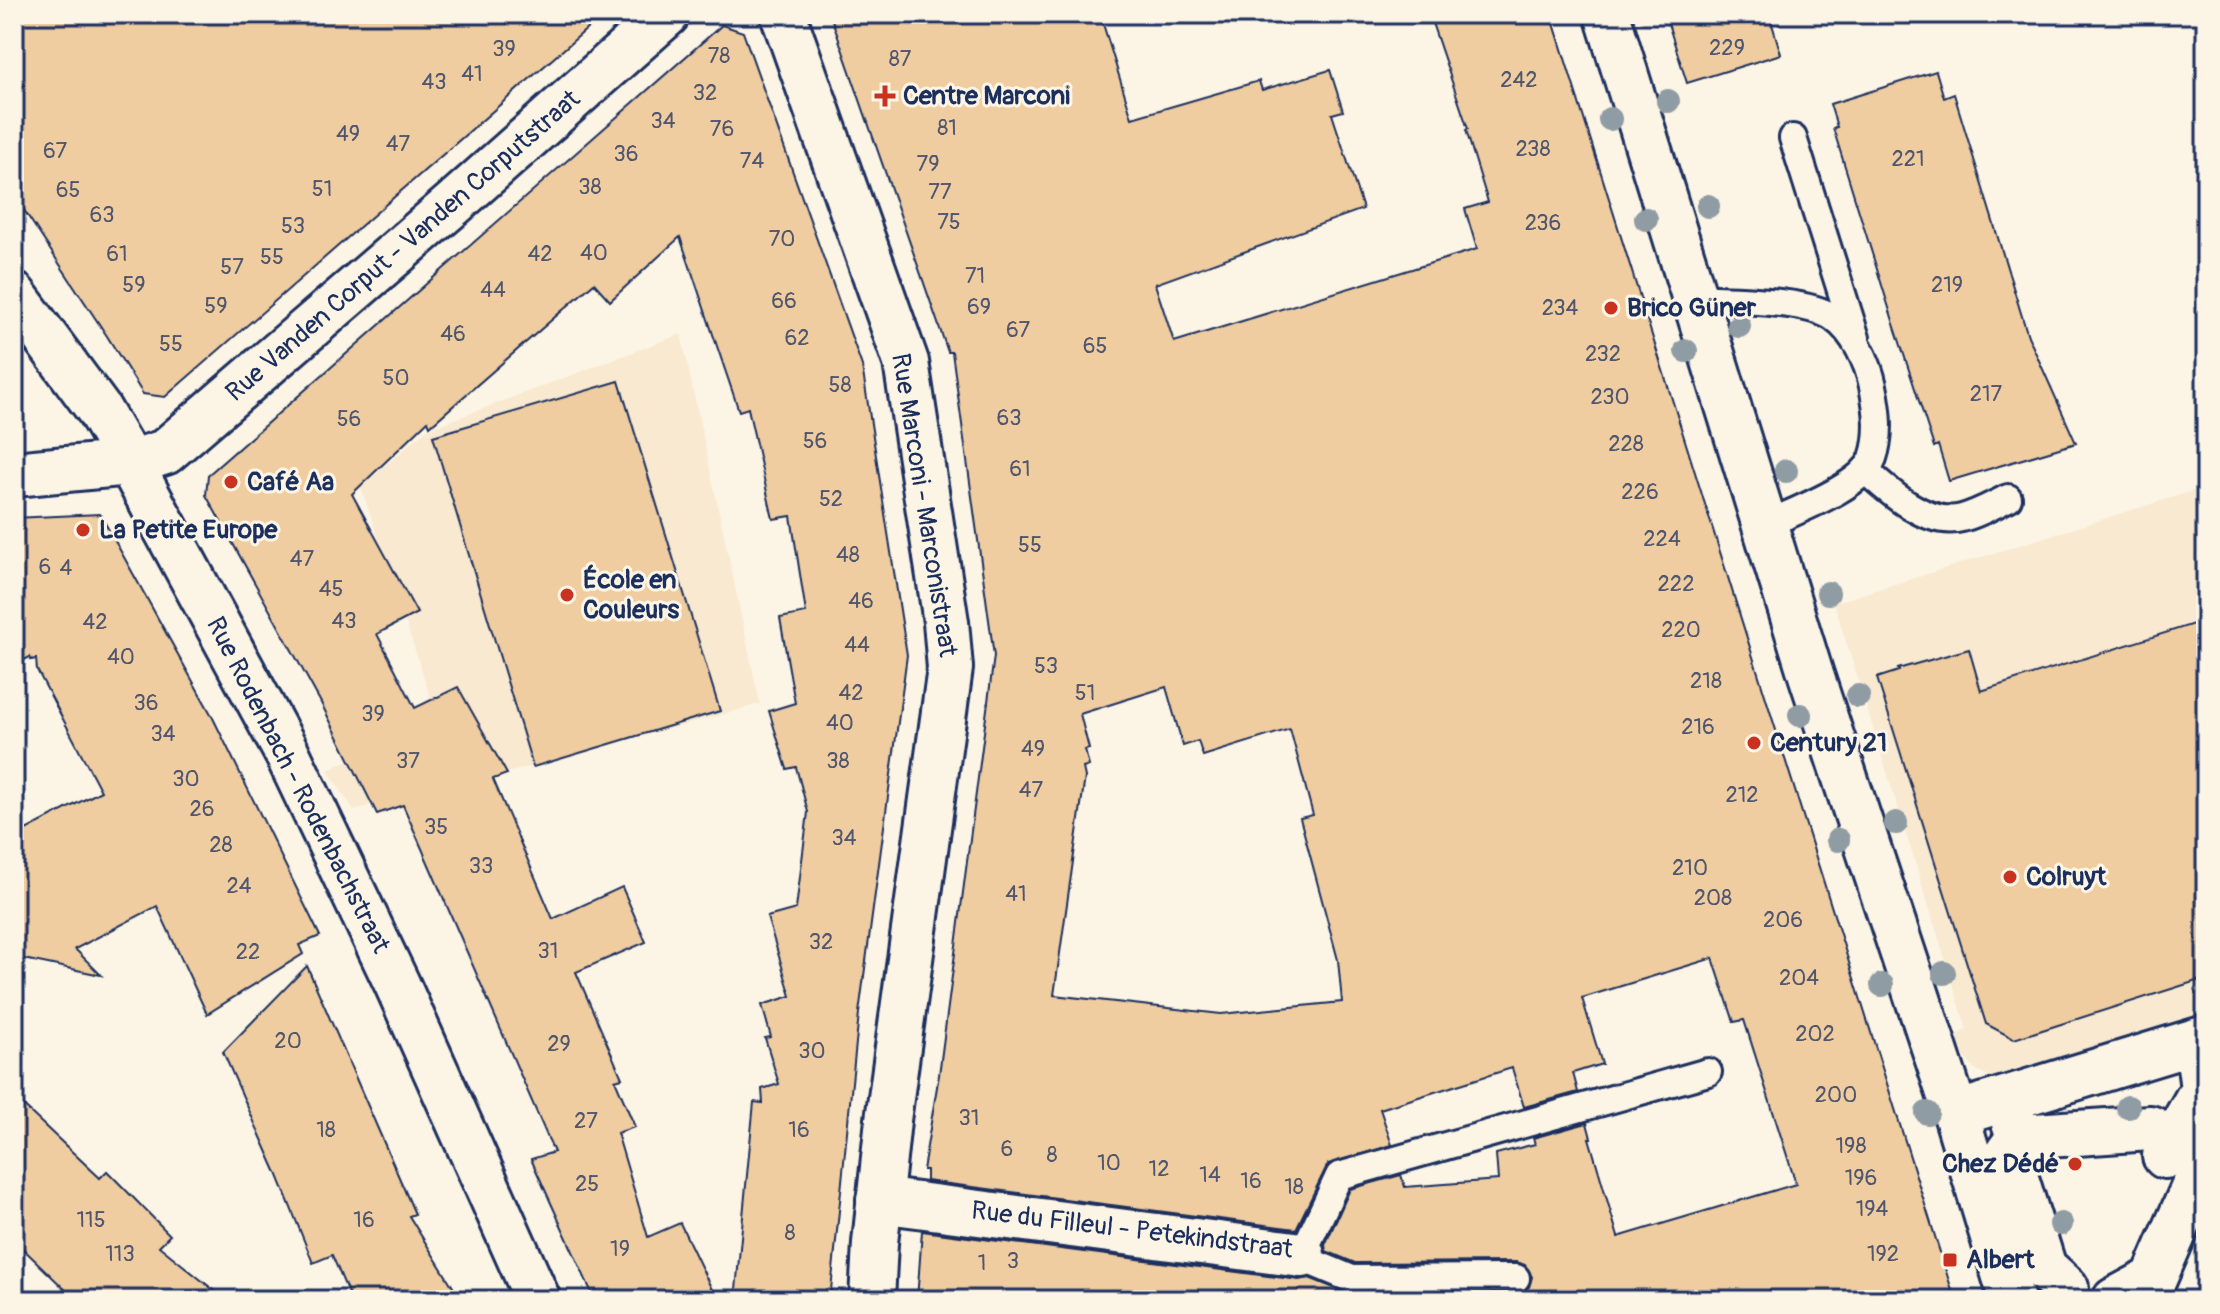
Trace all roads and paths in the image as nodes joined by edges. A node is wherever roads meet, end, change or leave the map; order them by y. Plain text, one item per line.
1 (667, 14) edge
2 (783, 14) edge
3 (1607, 14) edge
4 (1793, 138) dead end
5 (14, 295) edge
6 (1694, 298) junction
7 (1858, 345) junction
8 (130, 463) junction
9 (1865, 470) junction
10 (14, 474) edge
11 (2008, 498) dead end
12 (1765, 525) junction
13 (2203, 1052) edge
14 (1708, 1072) dead end
15 (1956, 1114) junction
16 (2188, 1152) edge
17 (879, 1200) junction
18 (1302, 1255) junction
19 (1516, 1278) dead end
20 (2073, 1286) edge
21 (538, 1300) edge
22 (872, 1300) edge
23 (2012, 1300) edge
24 (2115, 1300) edge

1 - 8 street, Rue Vanden Corput - Vanden Corputstraat
2 - 17 street, Rue Marconi - Marconistraat
3 - 6 street
4 - 7 lane
5 - 8 street, Rue Rodenbach - Rodenbachstraat
6 - 7 lane
6 - 12 street
7 - 9 lane
8 - 10 street, Rue Vanden Corput - Vanden Corputstraat
8 - 21 street, Rue Rodenbach - Rodenbachstraat
9 - 11 lane
9 - 12 lane
12 - 15 street
13 - 15 street
13 - 16 street
14 - 18 lane, Rue du Filleul - Petekindstraat
15 - 23 street
16 - 20 street
16 - 24 street
17 - 18 street, Rue du Filleul - Petekindstraat
17 - 22 street, Rue Marconi - Marconistraat
18 - 19 lane

